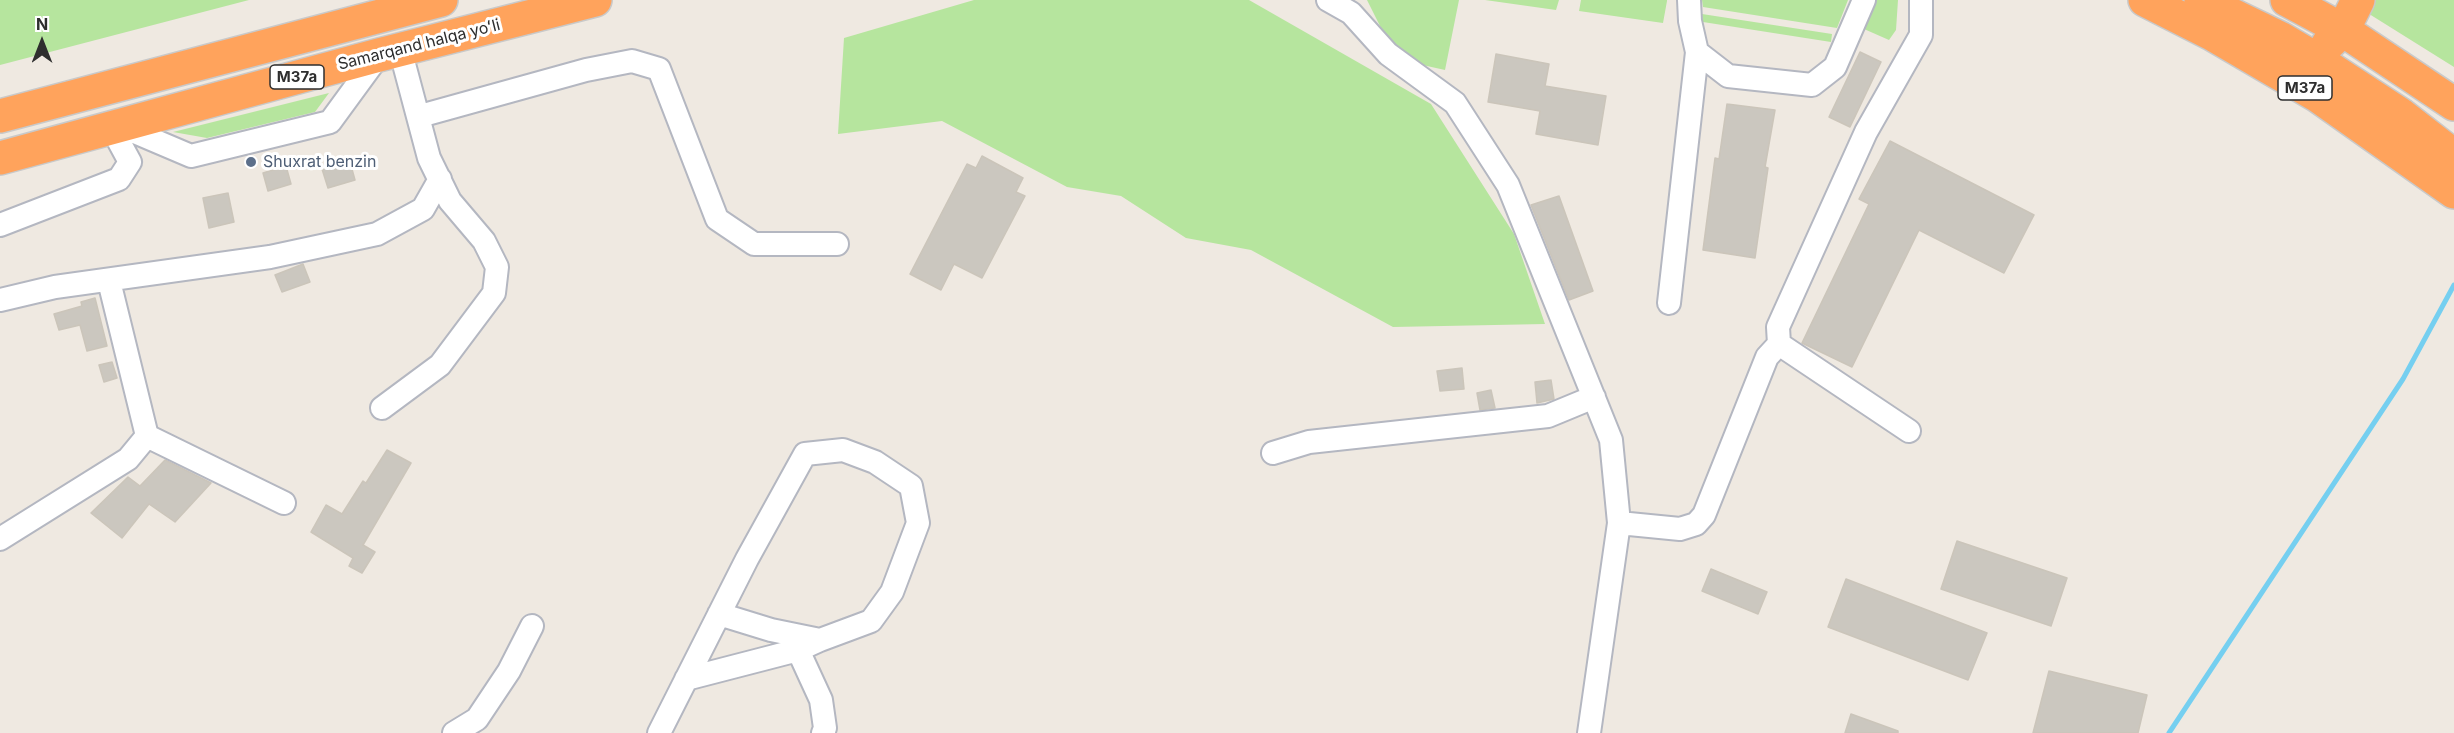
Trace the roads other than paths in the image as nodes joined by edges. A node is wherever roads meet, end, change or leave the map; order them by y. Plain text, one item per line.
1 (441, 0) edge
2 (595, 0) edge
3 (1328, 0) edge
4 (1689, 0) edge
5 (1864, 0) edge
6 (1921, 0) edge
7 (2145, 0) edge
8 (2201, 0) edge
9 (2287, 0) edge
10 (2358, 0) edge
11 (1350, 7) edge
12 (2329, 15) edge
13 (389, 52) junction
14 (1697, 52) junction
15 (2314, 58) junction
16 (2454, 104) edge
17 (0, 116) edge
18 (420, 116) junction
19 (114, 126) junction
20 (2454, 156) edge
21 (0, 158) edge
22 (440, 179) junction
23 (2454, 192) edge
24 (0, 225) edge
25 (837, 244) dead end
26 (109, 281) junction
27 (0, 300) edge
28 (1669, 303) dead end
29 (1779, 344) junction
30 (1594, 397) junction
31 (382, 408) dead end
32 (1909, 431) dead end
33 (147, 436) junction
34 (1273, 453) dead end
35 (284, 503) dead end
36 (1619, 523) junction
37 (0, 539) edge
38 (719, 615) junction
39 (532, 626) dead end
40 (820, 640) junction
41 (798, 650) junction
42 (686, 679) junction
43 (454, 733) edge
44 (658, 733) edge
45 (823, 733) edge
46 (1589, 733) edge

1 - 17 highway, M37a
2 - 13 highway, Samarqand halqa yoʻli / M37a
3 - 11 street
4 - 14 street
5 - 14 street
6 - 29 street
7 - 23 highway, M37a
8 - 15 highway, M37a
9 - 12 highway
10 - 12 highway
11 - 30 street
12 - 15 highway
12 - 16 highway
13 - 18 street
13 - 19 highway, Samarqand halqa yoʻli / M37a
13 - 19 street
14 - 28 street
15 - 20 highway, M37a
18 - 22 street
18 - 25 street
19 - 21 highway, Samarqand halqa yoʻli / M37a
19 - 24 street
22 - 26 street
22 - 31 street
26 - 27 street
26 - 33 street
29 - 32 street
29 - 36 street
30 - 34 street
30 - 36 street
33 - 35 street
33 - 37 street
36 - 46 street
38 - 40 street
38 - 40 street
38 - 42 street
39 - 43 street
40 - 41 street
41 - 42 street
41 - 45 street
42 - 44 street

